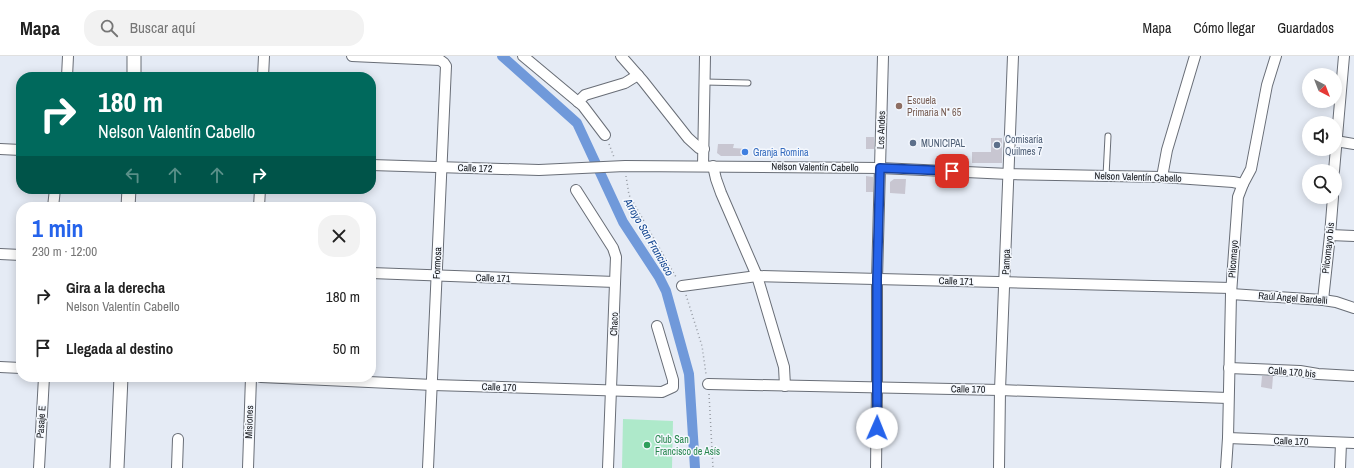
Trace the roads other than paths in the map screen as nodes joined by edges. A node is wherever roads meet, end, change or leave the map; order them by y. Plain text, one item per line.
1 (68, 56) edge
2 (134, 56) edge
3 (264, 56) edge
4 (352, 56) edge
5 (523, 56) edge
6 (621, 56) edge
7 (705, 56) edge
8 (883, 56) edge
9 (1013, 56) edge
10 (1195, 56) edge
11 (1276, 56) edge
12 (1344, 56) edge
13 (67, 72) edge
14 (134, 72) edge
15 (263, 72) edge
16 (638, 75) junction
17 (705, 82) junction
18 (748, 83) dead end
19 (578, 102) junction
20 (1338, 116) edge
21 (605, 135) road end
22 (1108, 136) dead end
23 (1342, 142) edge
24 (1354, 144) edge
25 (0, 149) edge
26 (704, 149) junction
27 (16, 150) edge
28 (376, 165) edge
29 (708, 166) junction
30 (442, 168) junction
31 (880, 168) junction
32 (578, 169) joint
33 (1009, 174) junction
34 (1106, 176) junction
35 (1162, 178) junction
36 (1243, 184) junction
37 (576, 190) dead end
38 (1332, 204) edge
39 (1330, 235) junction
40 (1354, 236) edge
41 (0, 254) edge
42 (16, 255) edge
43 (376, 274) edge
44 (436, 276) junction
45 (757, 276) junction
46 (877, 279) junction
47 (615, 282) junction
48 (1005, 282) junction
49 (682, 286) road end
50 (1231, 291) junction
51 (1323, 300) junction
52 (1354, 308) edge
53 (657, 326) dead end
54 (0, 366) edge
55 (16, 368) edge
56 (1229, 368) junction
57 (1354, 376) edge
58 (44, 382) edge
59 (120, 382) edge
60 (251, 382) edge
61 (368, 382) edge
62 (708, 384) road end
63 (433, 385) junction
64 (785, 386) junction
65 (878, 388) junction
66 (1000, 390) junction
67 (612, 392) junction
68 (1228, 398) junction
69 (178, 438) dead end
70 (1228, 438) junction
71 (1341, 443) junction
72 (1354, 443) edge
73 (39, 468) edge
74 (117, 468) edge
75 (177, 468) edge
76 (248, 468) edge
77 (428, 468) edge
78 (608, 468) edge
79 (876, 468) edge
80 (999, 468) edge
81 (1226, 468) edge
82 (1340, 468) edge

1 - 13 street
2 - 14 street
3 - 15 street
4 - 30 street, Formosa
5 - 19 street
6 - 16 street
7 - 17 street
8 - 31 street, Los Andes
9 - 33 street, Pampa
10 - 35 street
11 - 36 street, Pilcomayo
12 - 20 street
16 - 19 street
16 - 26 street
17 - 18 lane
17 - 26 street
19 - 21 street
22 - 34 lane
23 - 24 street
25 - 27 street
26 - 29 street
28 - 30 street, Calle 172
29 - 31 street, Nelson Valentín Cabello
29 - 32 street, Nelson Valentín Cabello
29 - 45 street
30 - 32 street, Calle 172
30 - 44 street, Formosa
31 - 33 street, Nelson Valentín Cabello
31 - 46 street, Los Andes
33 - 34 street, Nelson Valentín Cabello
33 - 48 street, Pampa
34 - 35 street, Nelson Valentín Cabello
35 - 36 street, Nelson Valentín Cabello
36 - 50 street, Pilcomayo
37 - 47 street, Chaco
38 - 39 street, Pilcomayo bis
39 - 40 street
39 - 51 street, Pilcomayo bis
41 - 42 street
43 - 44 street, Calle 171
44 - 47 street, Calle 171
44 - 63 street, Formosa
45 - 46 street, Calle 171
45 - 49 street, Calle 171
45 - 64 street
46 - 48 street, Calle 171
46 - 65 street, Los Andes
47 - 67 street, Chaco
48 - 50 street, Calle 171
48 - 66 street, Pampa
50 - 51 street, Raúl Ángel Bardelli
50 - 56 street, Pilcomayo
51 - 52 street, Raúl Ángel Bardelli
53 - 67 street, Calle 170
54 - 55 street
56 - 57 street, Calle 170 bis
56 - 68 street, Pilcomayo
58 - 73 street, Pasaje E
59 - 74 street
60 - 76 street, Misiones
61 - 63 street, Calle 170
62 - 64 street, Calle 170
63 - 67 street, Calle 170
63 - 77 street, Formosa
64 - 65 street, Calle 170
65 - 66 street, Calle 170
65 - 79 street, Los Andes
66 - 68 street, Calle 170
66 - 80 street, Pampa
67 - 78 street, Chaco
68 - 70 street, Pilcomayo
69 - 75 street
70 - 71 street, Calle 170
70 - 81 street, Pilcomayo
71 - 72 street, Calle 170
71 - 82 street

